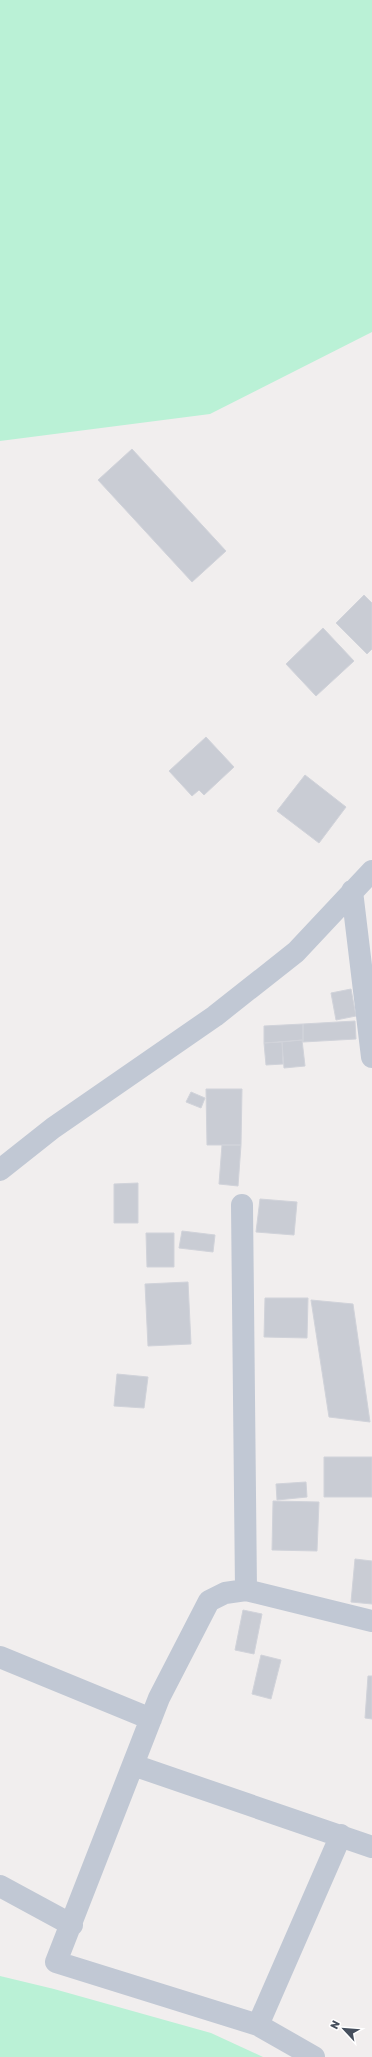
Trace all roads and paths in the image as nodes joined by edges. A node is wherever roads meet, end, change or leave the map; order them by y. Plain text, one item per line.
1 (372, 871) edge
2 (352, 892) junction
3 (371, 1028) edge
4 (372, 1057) edge
5 (0, 1170) edge
6 (242, 1205) dead end
7 (246, 1590) junction
8 (372, 1621) edge
9 (0, 1656) edge
10 (151, 1719) junction
11 (133, 1765) junction
12 (341, 1835) junction
13 (372, 1847) edge
14 (0, 1886) edge
15 (72, 1925) junction
16 (258, 2025) junction
17 (314, 2057) edge

1 - 2 street
2 - 3 street
2 - 5 street
3 - 4 street
6 - 7 street
7 - 8 street
7 - 10 street
9 - 10 street
10 - 11 street
11 - 12 street
11 - 15 street
12 - 13 street
12 - 16 street
14 - 15 street
15 - 16 street
16 - 17 street

